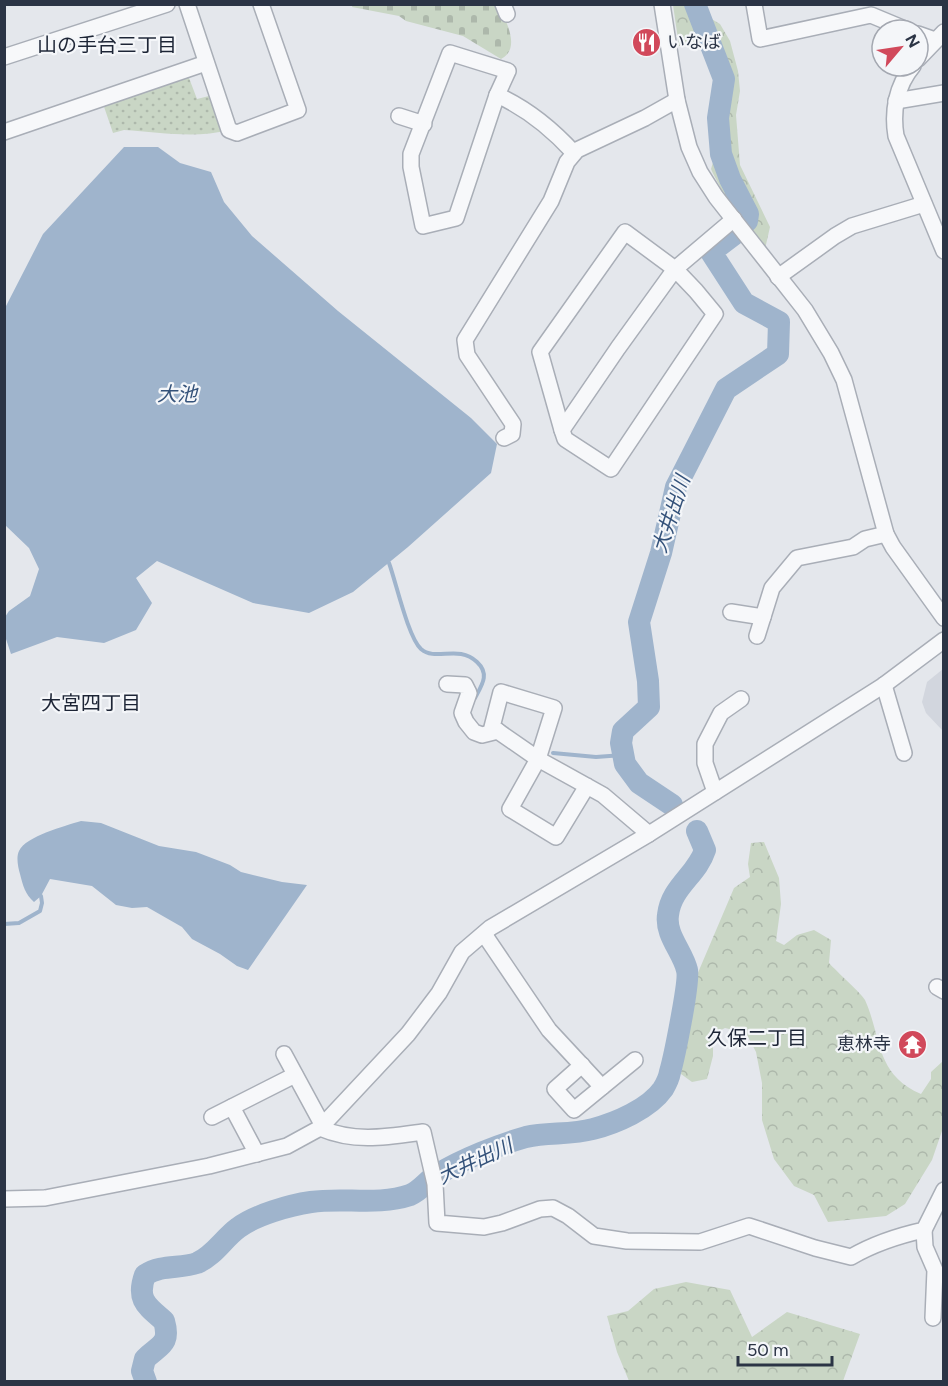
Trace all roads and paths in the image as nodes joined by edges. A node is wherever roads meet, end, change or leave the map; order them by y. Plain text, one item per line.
1 (167, 4) edge
2 (187, 4) edge
3 (261, 4) edge
4 (662, 4) edge
5 (754, 4) edge
6 (870, 10) edge
7 (125, 11) edge
8 (885, 18) edge
9 (4, 57) edge
10 (206, 63) junction
11 (906, 78) edge
12 (944, 93) edge
13 (497, 95) junction
14 (677, 100) junction
15 (896, 101) junction
16 (399, 116) dead end
17 (424, 124) junction
18 (4, 132) edge
19 (574, 153) junction
20 (924, 204) junction
21 (734, 219) junction
22 (944, 251) edge
23 (675, 270) junction
24 (778, 277) junction
25 (562, 430) junction
26 (504, 438) dead end
27 (886, 534) junction
28 (731, 612) dead end
29 (763, 617) junction
30 (944, 618) edge
31 (757, 636) dead end
32 (944, 640) edge
33 (447, 684) dead end
34 (884, 686) junction
35 (741, 699) dead end
36 (498, 731) junction
37 (904, 753) dead end
38 (538, 759) junction
39 (587, 786) junction
40 (716, 792) junction
41 (649, 834) junction
42 (484, 934) junction
43 (284, 1054) dead end
44 (635, 1060) dead end
45 (582, 1065) junction
46 (295, 1075) junction
47 (602, 1087) junction
48 (232, 1107) junction
49 (212, 1117) dead end
50 (322, 1127) junction
51 (257, 1154) junction
52 (944, 1190) edge
53 (4, 1199) edge
54 (924, 1230) junction
55 (939, 1270) edge
56 (933, 1318) dead end

1 - 7 street
2 - 10 street
3 - 10 street
4 - 14 street
5 - 6 street
6 - 8 street
7 - 9 street
10 - 18 street
11 - 15 street
12 - 15 street
13 - 17 street
13 - 17 street
13 - 19 street
14 - 19 street
14 - 21 street
15 - 20 street
16 - 17 street
19 - 26 street
20 - 22 street
20 - 24 street
21 - 23 street
21 - 24 street
23 - 25 street
23 - 25 street
23 - 25 street
24 - 27 street
27 - 29 street
27 - 30 street
28 - 29 street
29 - 31 street
32 - 34 street
33 - 36 street
34 - 37 street
34 - 40 street
35 - 40 street
36 - 38 street
36 - 38 street
38 - 39 street
38 - 39 street
39 - 41 street
40 - 41 street
41 - 42 street
42 - 45 street
42 - 50 street
43 - 46 street
44 - 47 street
45 - 47 street
45 - 47 street
46 - 48 street
46 - 50 street
48 - 49 street
48 - 51 street
50 - 51 street
50 - 54 street
51 - 53 street
52 - 54 street
54 - 55 street
55 - 56 street

